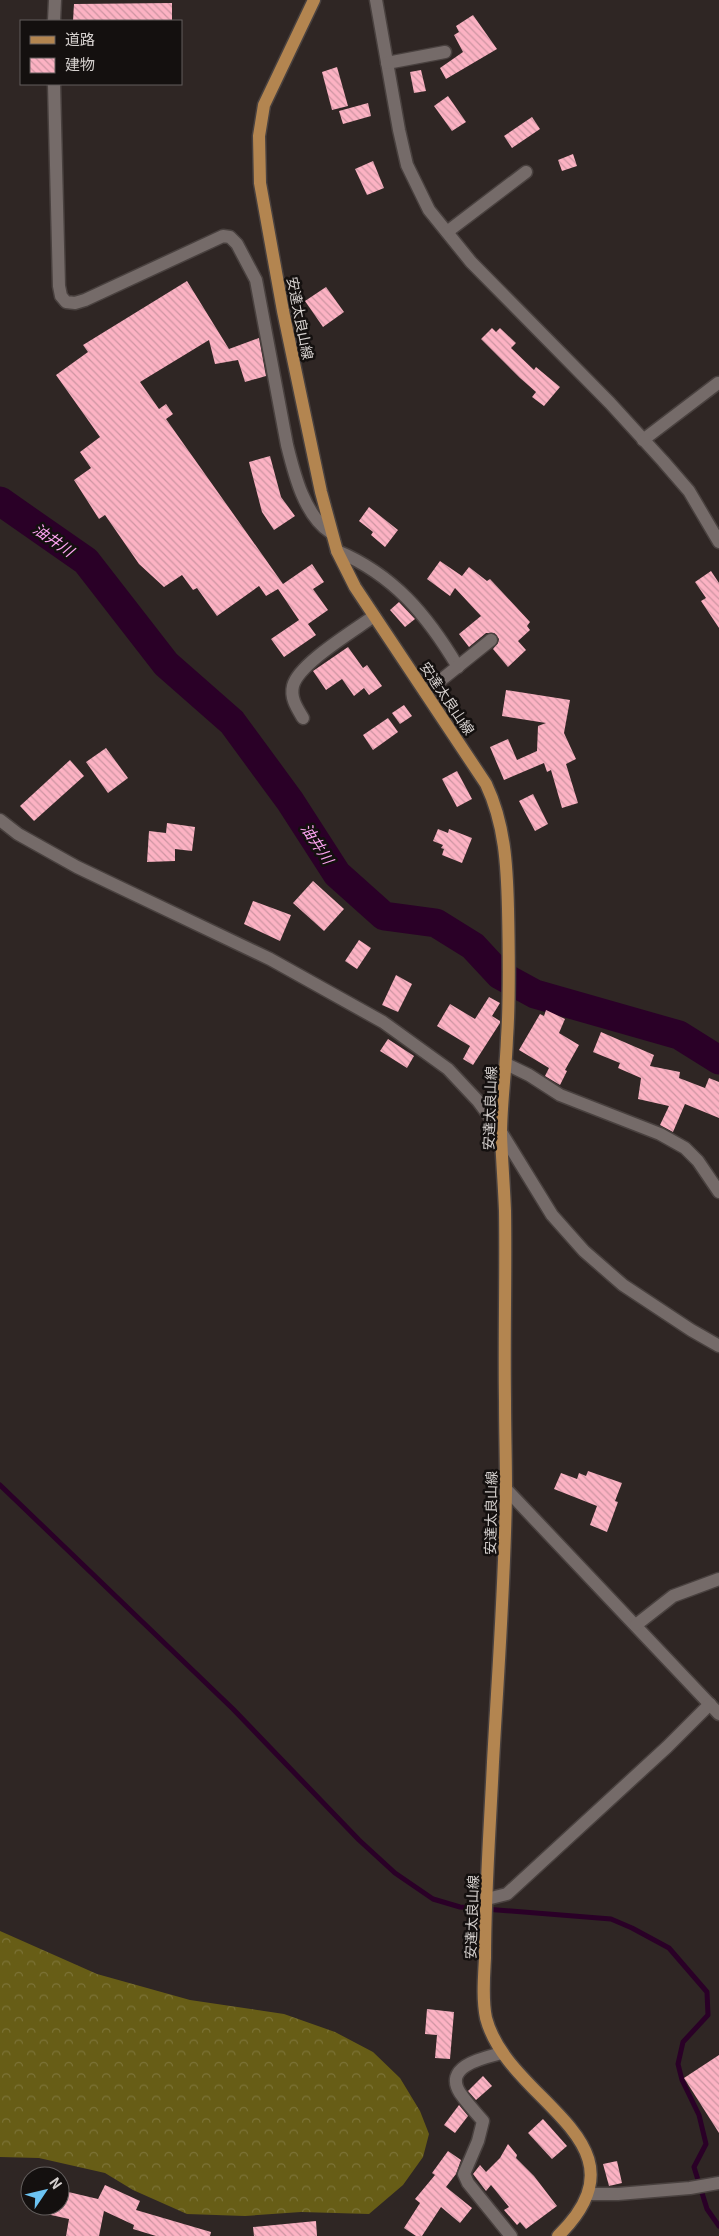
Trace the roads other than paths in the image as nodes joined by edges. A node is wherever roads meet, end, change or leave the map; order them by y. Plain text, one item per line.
1 (54, 0) edge
2 (314, 0) edge
3 (376, 0) edge
4 (54, 20) edge
5 (445, 52) dead end
6 (387, 63) junction
7 (54, 85) edge
8 (526, 172) dead end
9 (447, 232) junction
10 (718, 383) edge
11 (643, 440) junction
12 (330, 532) junction
13 (719, 542) edge
14 (337, 552) junction
15 (374, 616) junction
16 (491, 640) dead end
17 (458, 667) junction
18 (426, 692) junction
19 (303, 718) dead end
20 (0, 820) edge
21 (506, 1064) junction
22 (501, 1132) junction
23 (719, 1192) edge
24 (719, 1346) edge
25 (506, 1489) junction
26 (719, 1580) edge
27 (636, 1625) junction
28 (715, 1709) edge
29 (486, 1900) junction
30 (502, 2053) junction
31 (718, 2183) edge
32 (588, 2194) junction
33 (511, 2236) edge
34 (558, 2236) edge

1 - 4 street
2 - 12 main road, 安達太良山線
3 - 6 street
5 - 6 street
6 - 9 street
7 - 12 street
8 - 9 street
9 - 11 street
10 - 11 street
11 - 13 street
12 - 14 main road, 安達太良山線
14 - 15 main road, 安達太良山線
14 - 17 street
15 - 18 main road, 安達太良山線
15 - 19 street
16 - 17 street
17 - 18 street
18 - 21 main road, 安達太良山線
20 - 22 street
21 - 22 main road, 安達太良山線
21 - 23 street
22 - 24 street
22 - 25 main road, 安達太良山線
25 - 27 street
25 - 29 main road, 安達太良山線
26 - 27 street
27 - 28 street
28 - 29 street
29 - 30 main road, 安達太良山線
30 - 32 main road, 安達太良山線
30 - 33 street
31 - 32 street
32 - 34 main road, 安達太良山線

